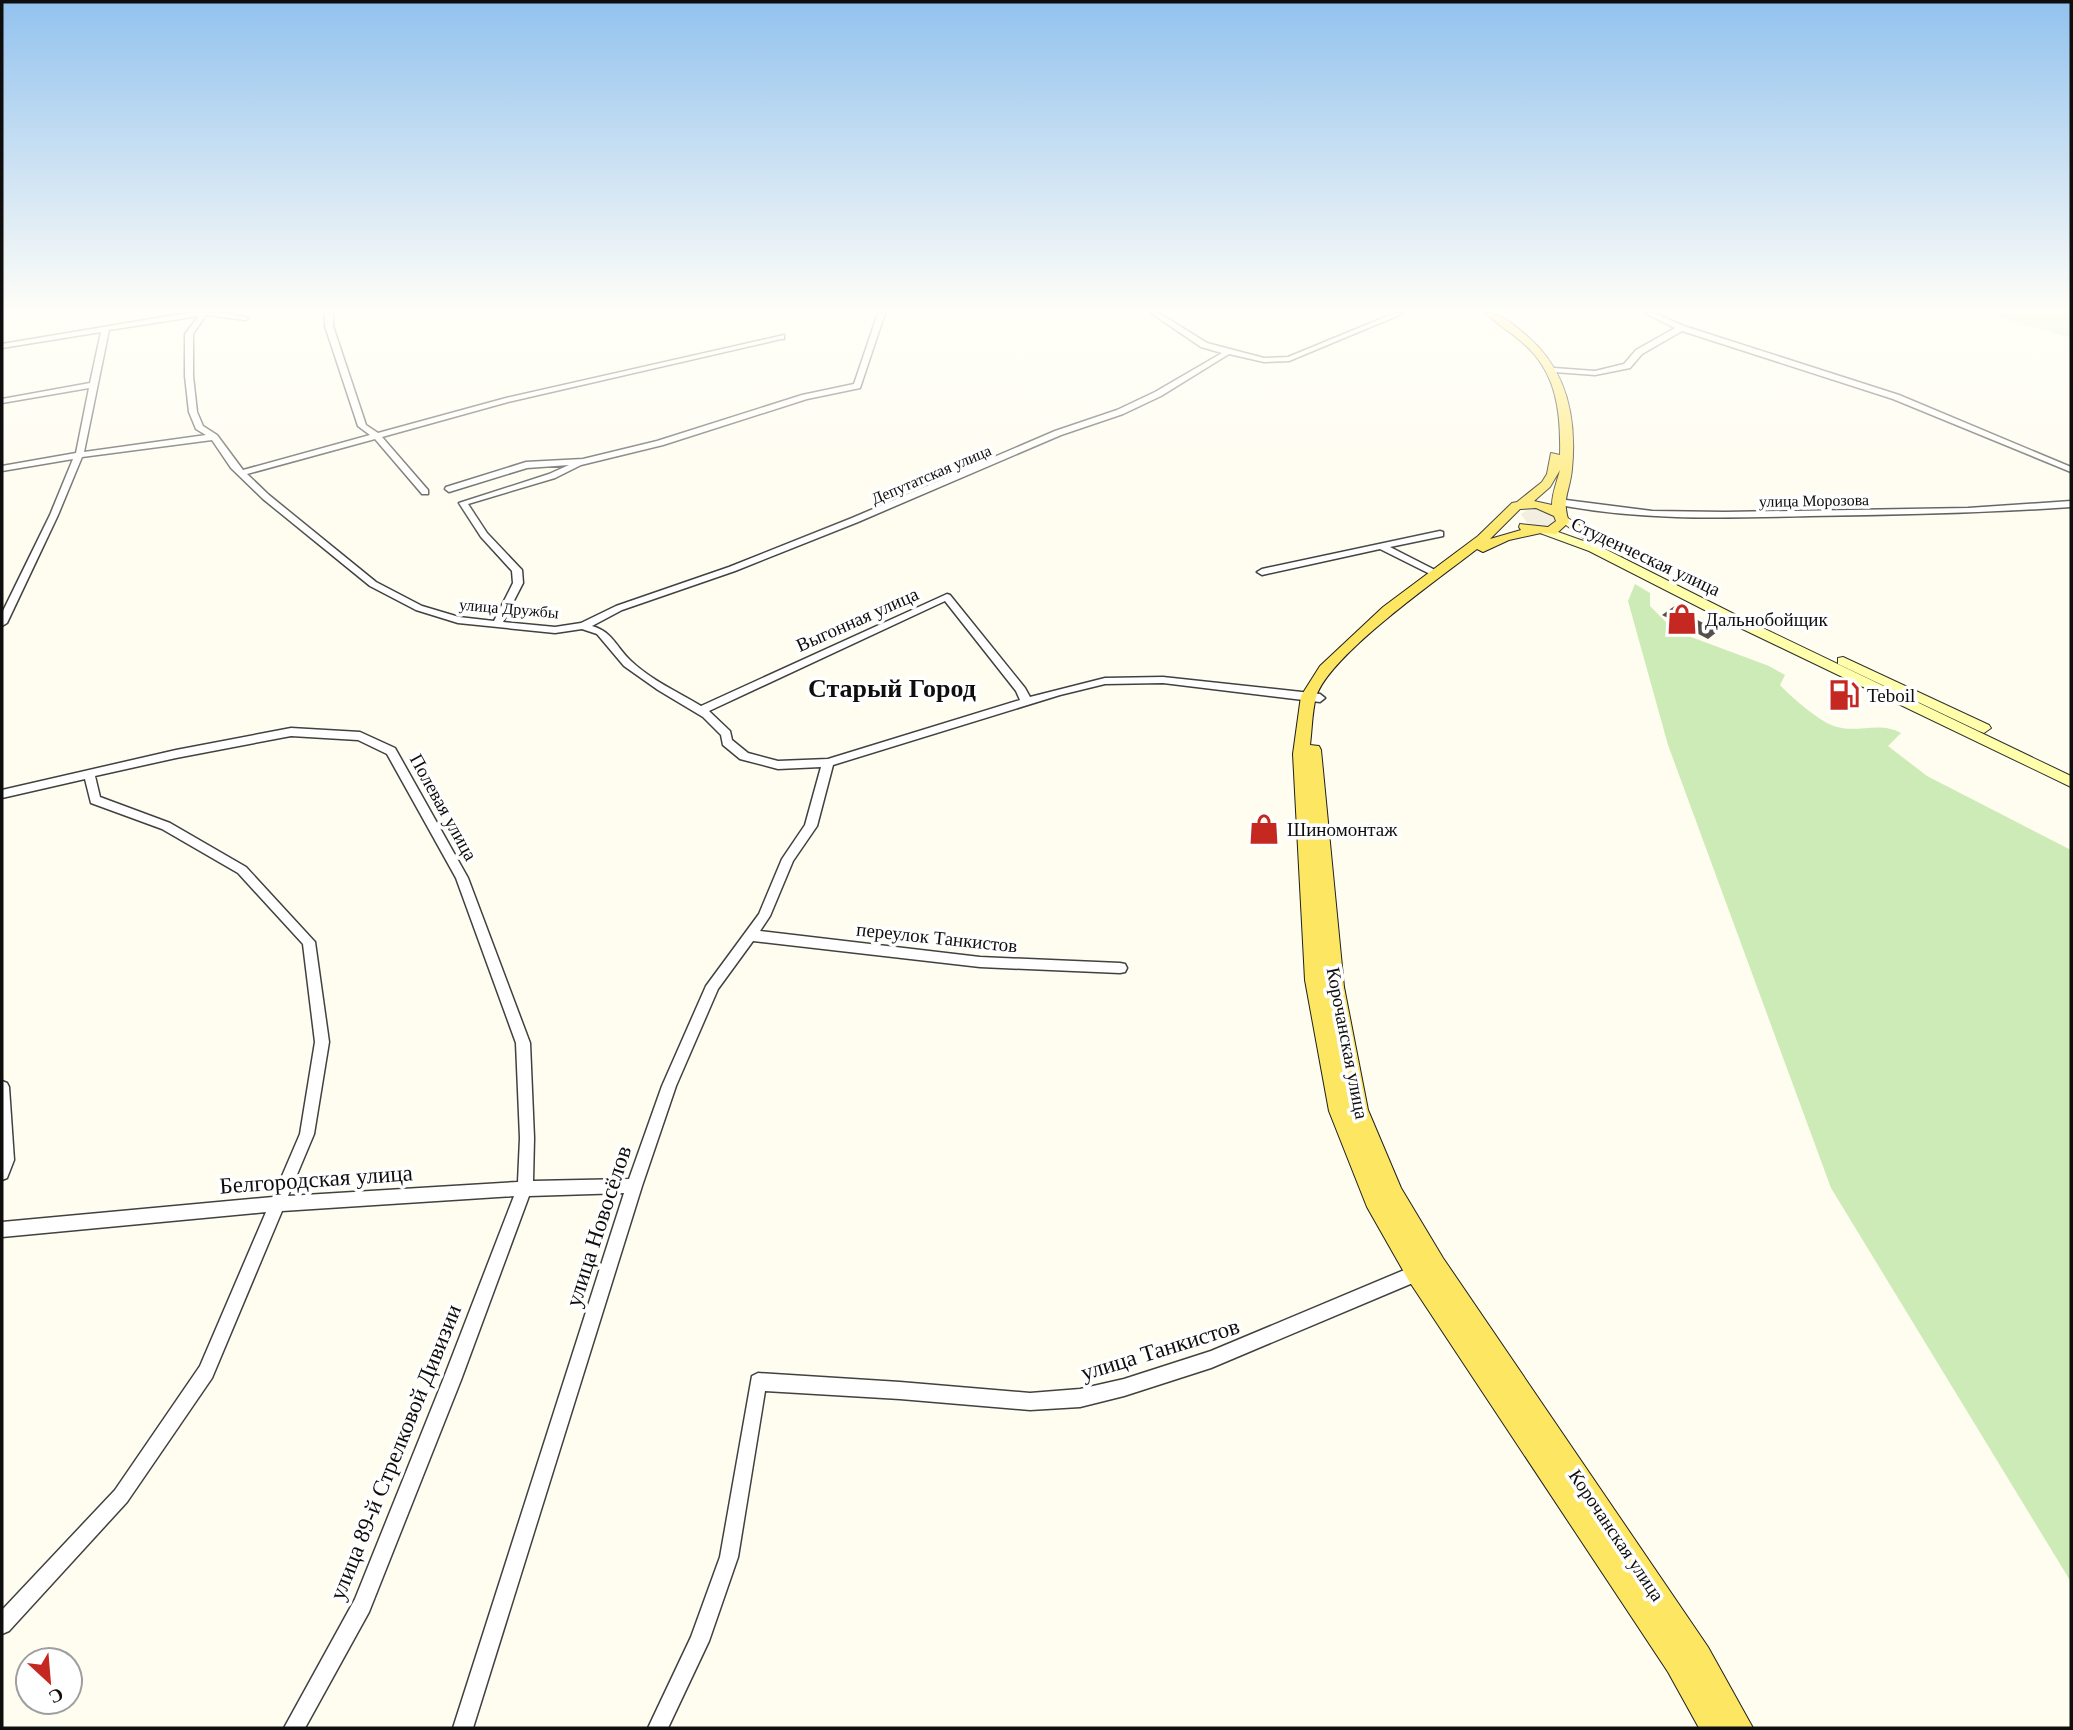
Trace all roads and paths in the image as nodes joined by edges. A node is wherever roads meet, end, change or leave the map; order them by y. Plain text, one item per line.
1 (43, 394) edge
2 (91, 394) edge
3 (191, 394) edge
4 (351, 394) edge
5 (533, 394) edge
6 (820, 394) edge
7 (1158, 394) edge
8 (1551, 394) edge
9 (1562, 394) edge
10 (1886, 394) edge
11 (2, 401) edge
12 (377, 436) junction
13 (214, 438) junction
14 (79, 454) junction
15 (583, 462) junction
16 (2, 468) edge
17 (2071, 470) edge
18 (242, 473) junction
19 (449, 489) dead end
20 (425, 492) dead end
21 (1522, 504) junction
22 (2071, 504) edge
23 (1560, 511) junction
24 (1510, 513) junction
25 (1540, 531) junction
26 (1440, 534) dead end
27 (1384, 548) junction
28 (1262, 572) dead end
29 (1436, 574) junction
30 (2, 623) edge
31 (497, 624) junction
32 (583, 626) junction
33 (1315, 697) junction
34 (1027, 701) junction
35 (701, 710) junction
36 (828, 762) junction
37 (2071, 770) edge
38 (89, 773) junction
39 (2071, 782) edge
40 (2, 794) edge
41 (751, 935) junction
42 (1120, 968) dead end
43 (2, 1087) edge
44 (2, 1173) edge
45 (634, 1186) junction
46 (525, 1187) junction
47 (278, 1205) junction
48 (2, 1229) edge
49 (1425, 1269) junction
50 (758, 1382) joint
51 (2, 1624) edge
52 (294, 1728) edge
53 (463, 1728) edge
54 (658, 1728) edge
55 (1715, 1728) edge
56 (1740, 1728) edge

1 - 11 street
2 - 14 street
3 - 13 street, улица Дружбы
4 - 12 street
5 - 12 street
6 - 15 street
7 - 32 street, Депутатская улица
8 - 21 main road
9 - 23 main road
10 - 17 street
12 - 18 street
12 - 20 street
13 - 14 street
13 - 18 street, улица Дружбы
14 - 16 street
14 - 30 street
15 - 19 street
15 - 31 street
18 - 31 street, улица Дружбы
21 - 23 main road
21 - 24 main road, Корочанская улица
22 - 23 street, улица Морозова
23 - 25 main road
23 - 37 main road, Студенческая улица
24 - 25 main road
24 - 29 main road, Корочанская улица
25 - 33 main road, Корочанская улица
25 - 39 main road, Студенческая улица
26 - 27 street
27 - 28 street
27 - 29 street
29 - 33 main road, Корочанская улица
31 - 32 street, улица Дружбы
32 - 35 street, улица Дружбы
33 - 34 street
33 - 49 main road, Корочанская улица
34 - 35 street, Выгонная улица
34 - 36 street
35 - 36 street, улица Дружбы
36 - 41 street, улица Новосёлов
38 - 40 street, Полевая улица
38 - 46 street, Полевая улица
38 - 47 street
41 - 42 street, переулок Танкистов
41 - 45 street, улица Новосёлов
43 - 44 street
45 - 46 street, Белгородская улица
45 - 53 street, улица Новосёлов
46 - 47 street, Белгородская улица
46 - 52 street, улица 89-й Стрелковой Дивизии
47 - 48 street, Белгородская улица
47 - 51 street
49 - 50 street, улица Танкистов
49 - 55 main road, Корочанская улица
49 - 56 main road, Корочанская улица
50 - 54 street

